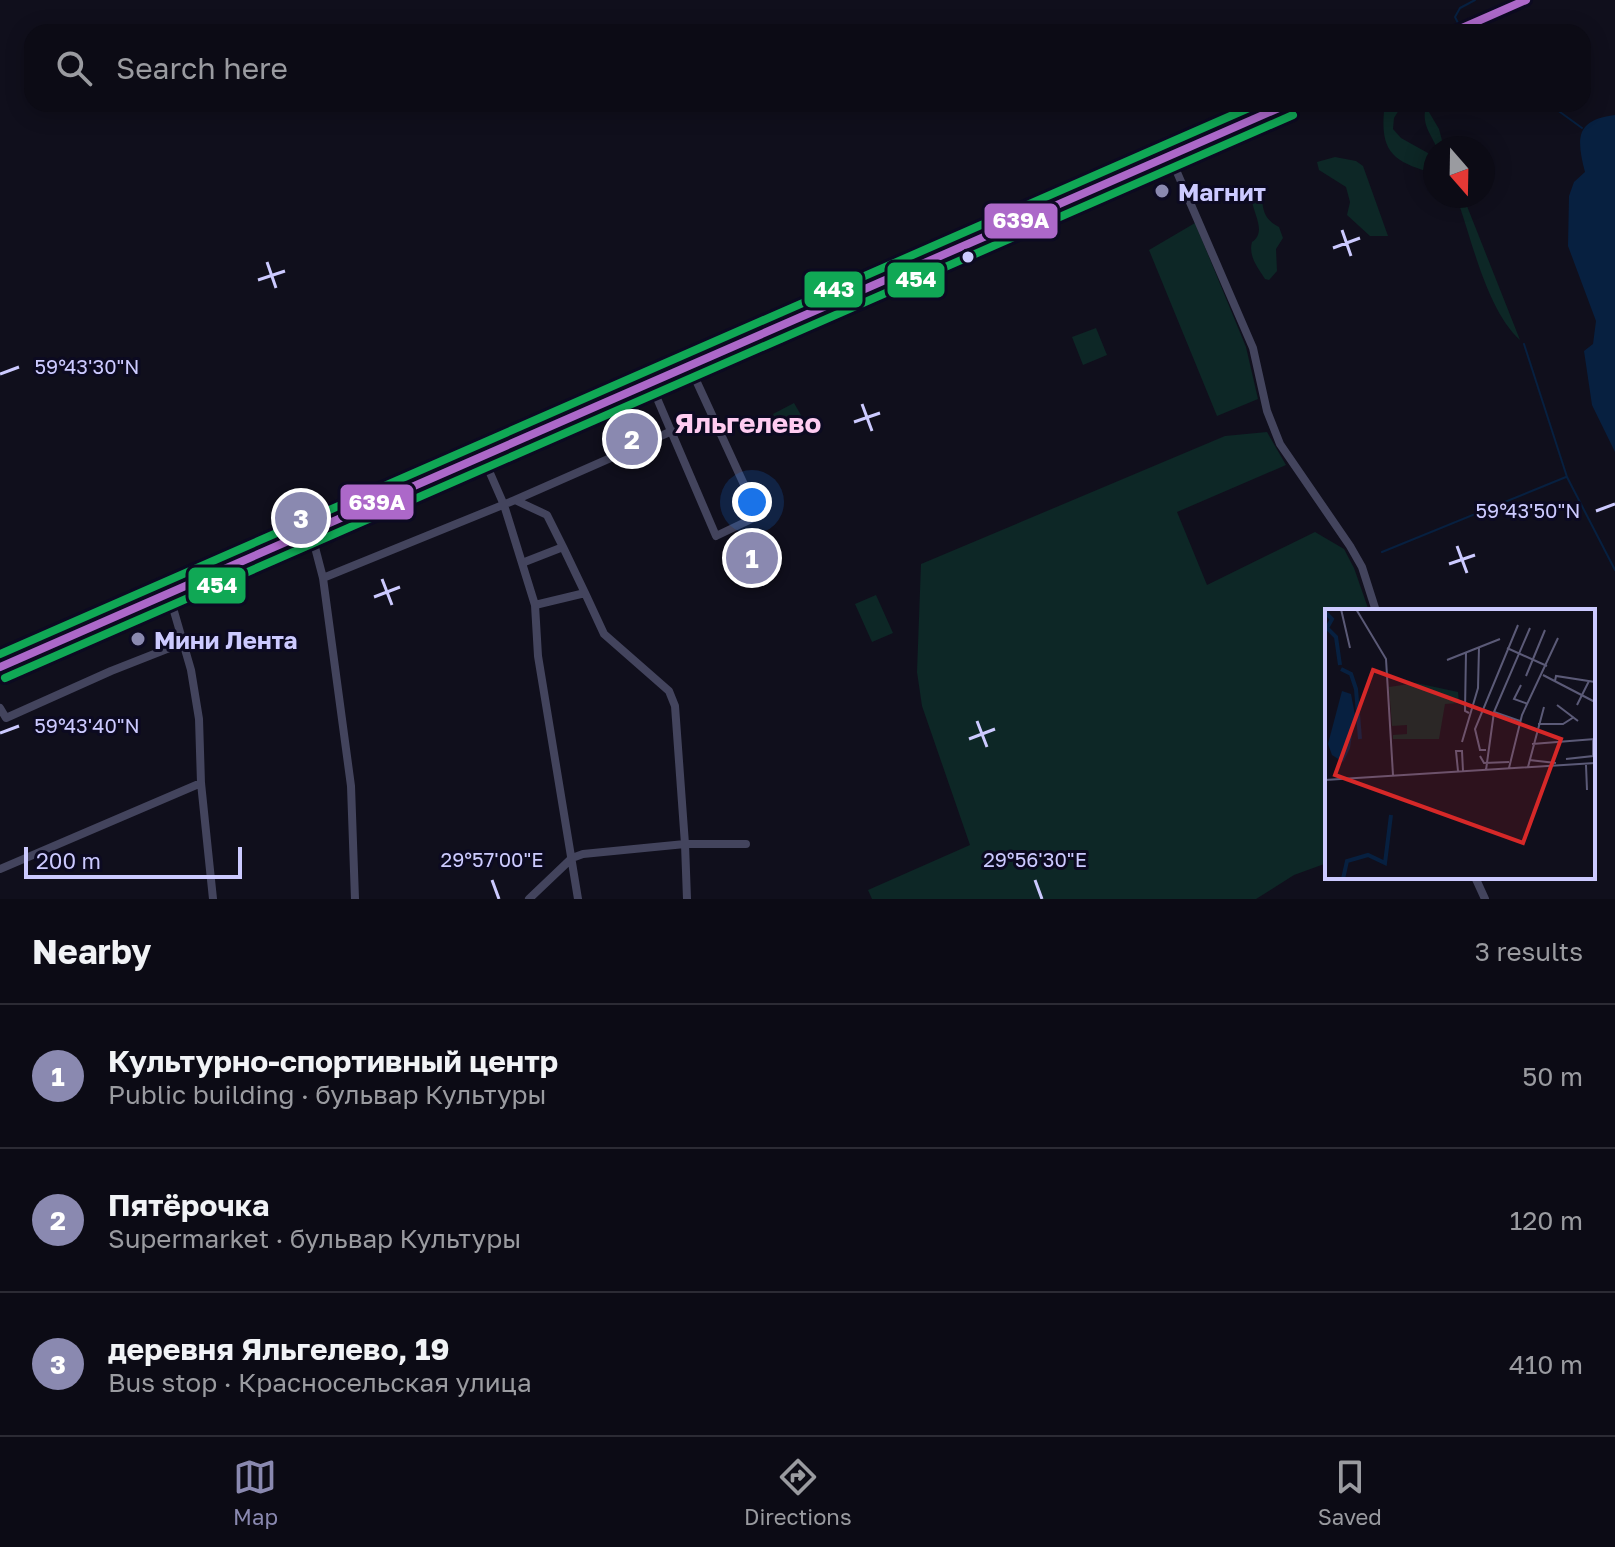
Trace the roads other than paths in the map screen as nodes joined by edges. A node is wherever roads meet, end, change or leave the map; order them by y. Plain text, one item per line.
1 (1526, 0) edge
2 (1471, 24) edge
3 (1270, 112) edge
4 (1170, 156) junction
5 (689, 365) junction
6 (650, 382) junction
7 (672, 431) junction
8 (483, 457) junction
9 (515, 500) junction
10 (504, 505) junction
11 (311, 532) junction
12 (563, 547) junction
13 (522, 563) junction
14 (323, 578) junction
15 (585, 593) junction
16 (169, 594) junction
17 (535, 605) junction
18 (1375, 609) edge
19 (184, 645) junction
20 (0, 667) edge
21 (0, 708) edge
22 (201, 783) junction
23 (685, 844) junction
24 (746, 844) dead end
25 (572, 858) junction
26 (0, 869) edge
27 (1476, 879) edge
28 (213, 899) edge
29 (355, 899) edge
30 (529, 899) edge
31 (578, 899) edge
32 (687, 899) edge
33 (1485, 899) edge

1 - 2 main road
3 - 4 main road
4 - 5 main road
4 - 18 street
5 - 6 main road
5 - 7 street
6 - 7 street
6 - 8 main road
7 - 9 street
8 - 10 street
8 - 11 main road
9 - 10 street
9 - 12 street
10 - 13 street
10 - 14 street
11 - 14 street
11 - 16 main road
12 - 13 street
12 - 15 street
13 - 17 street
14 - 29 street
15 - 17 street
15 - 23 street
16 - 19 street
16 - 20 main road
17 - 25 street
19 - 21 street
19 - 22 street
22 - 26 street
22 - 28 street
23 - 24 street
23 - 25 street
23 - 32 street
25 - 30 street
25 - 31 street
27 - 33 street

